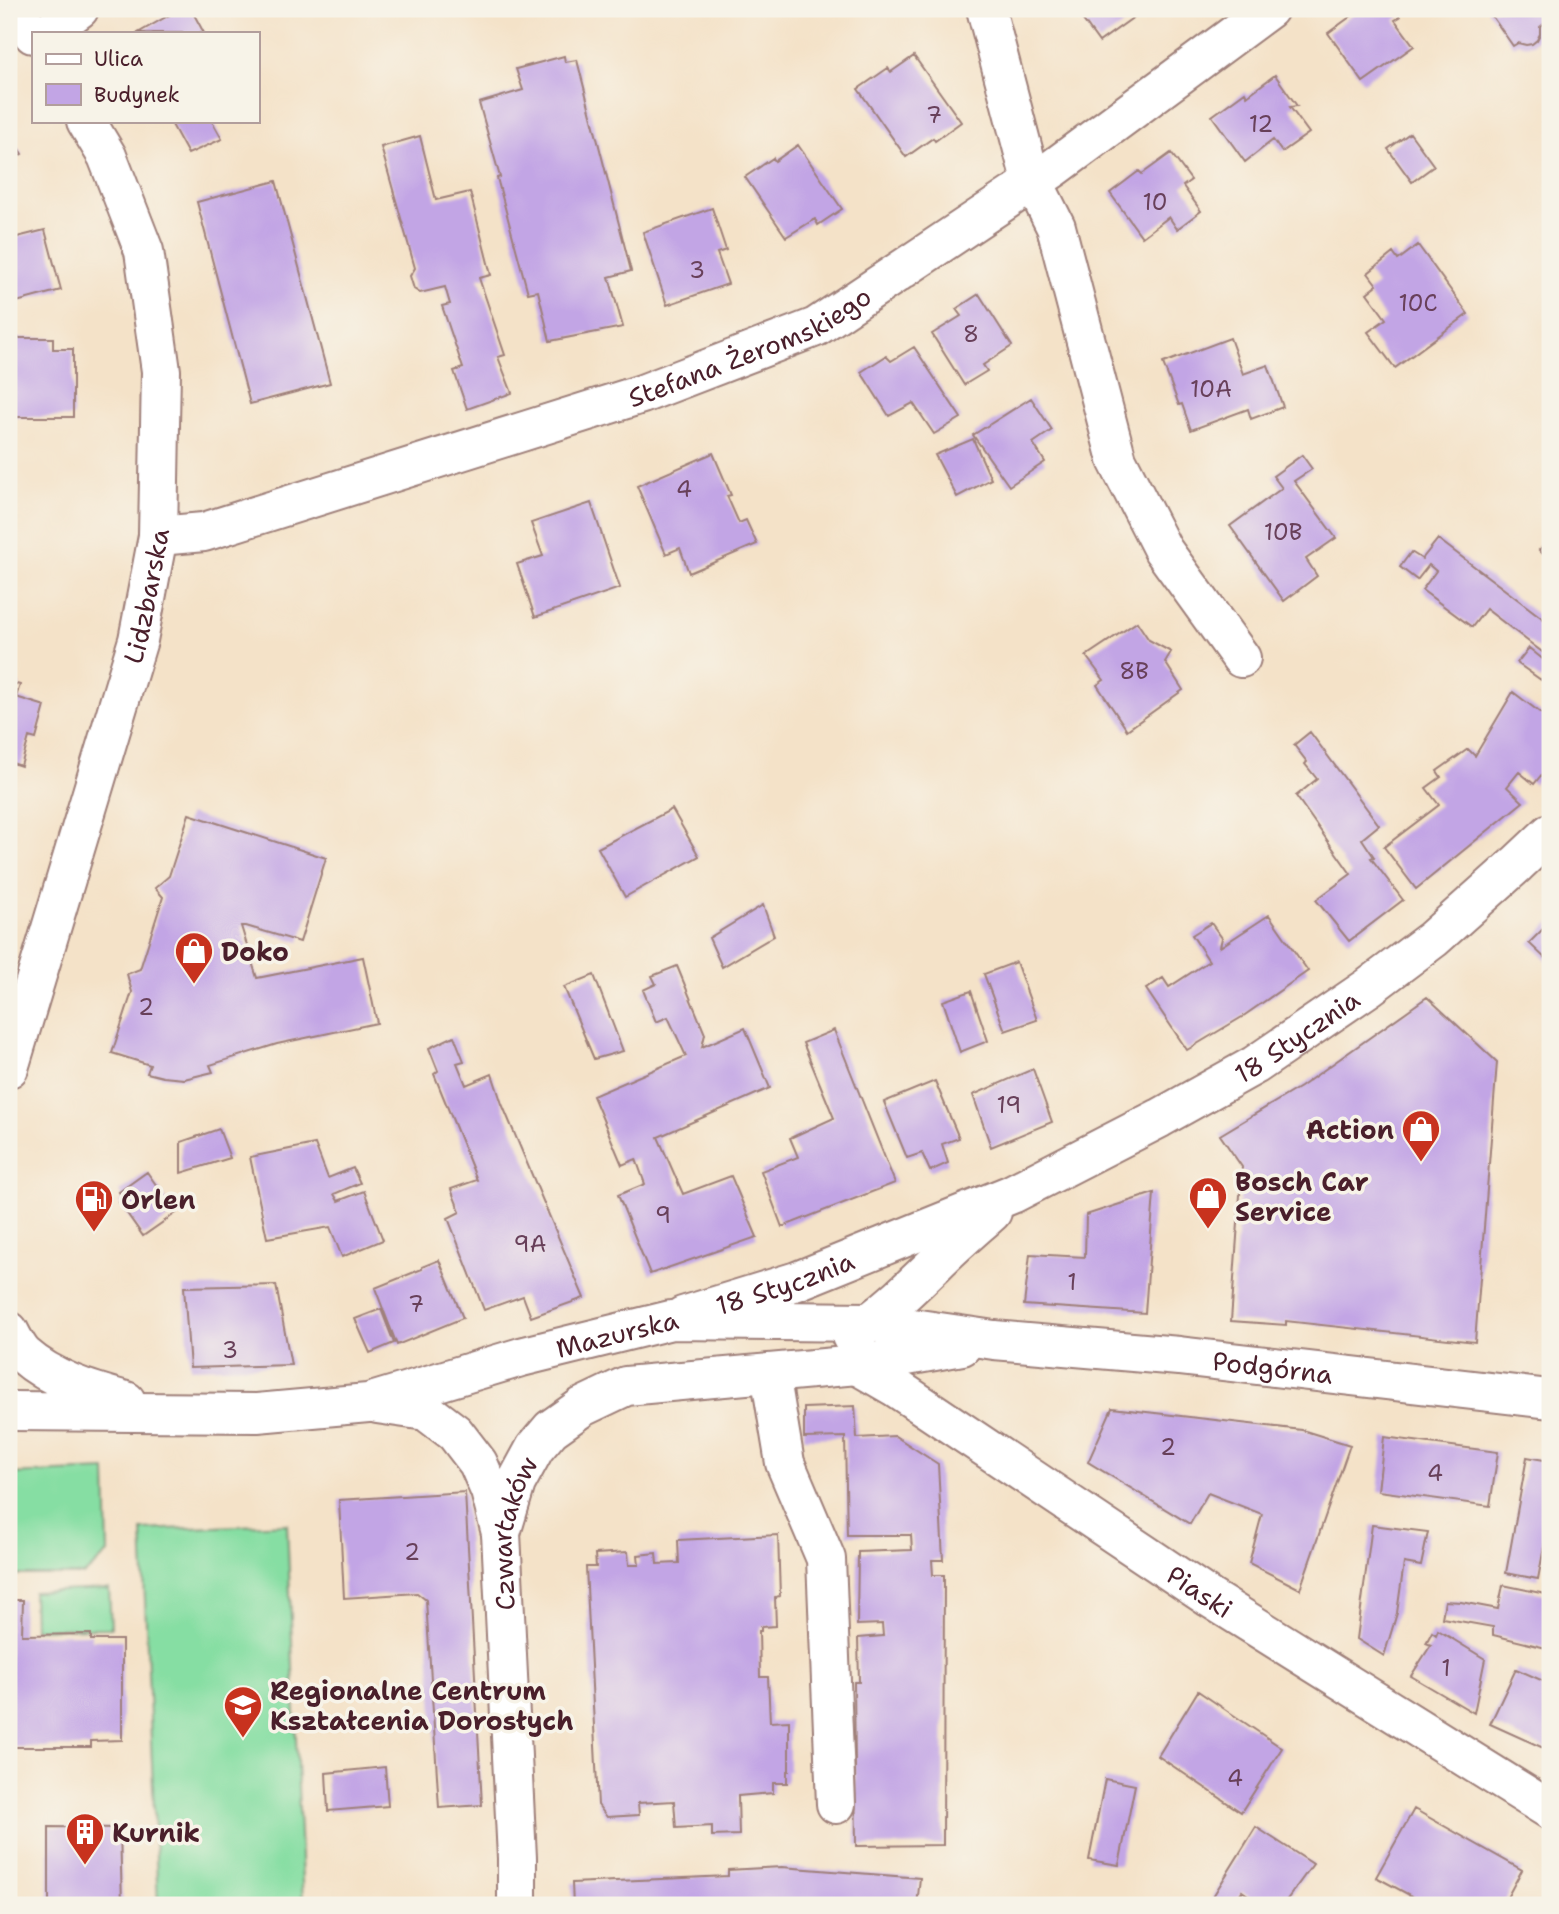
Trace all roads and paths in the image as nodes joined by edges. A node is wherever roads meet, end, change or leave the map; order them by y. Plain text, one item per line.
1 (14, 9) edge
2 (79, 9) edge
3 (986, 9) edge
4 (1269, 9) edge
5 (47, 32) edge
6 (32, 33) edge
7 (87, 122) edge
8 (1032, 184) junction
9 (158, 536) junction
10 (1241, 658) dead end
11 (1550, 832) edge
12 (9, 1068) edge
13 (1012, 1194) junction
14 (671, 1320) junction
15 (872, 1322) junction
16 (9, 1331) edge
17 (994, 1340) junction
18 (857, 1365) junction
19 (785, 1372) junction
20 (1550, 1399) edge
21 (368, 1403) junction
22 (9, 1411) edge
23 (165, 1412) junction
24 (501, 1533) junction
25 (836, 1804) dead end
26 (1550, 1810) edge
27 (517, 1905) edge

1 - 6 main road
2 - 5 main road
3 - 8 main road
4 - 8 main road, Stefana Żeromskiego
7 - 9 main road, Lidzbarska
8 - 9 main road, Stefana Żeromskiego
8 - 10 main road
9 - 12 main road, Lidzbarska
11 - 13 main road, 18 Stycznia
13 - 14 main road, 18 Stycznia
13 - 15 main road, 18 Stycznia
14 - 15 main road, Mazurska
14 - 21 main road, Mazurska
15 - 17 main road, Podgórna
15 - 19 main road, Czwartaków
16 - 23 main road
17 - 18 main road, Podgórna
17 - 20 main road, Podgórna
18 - 19 main road, Czwartaków
18 - 26 main road, Piaski
19 - 24 main road, Czwartaków
19 - 25 main road
21 - 23 main road, Mazurska
21 - 24 main road, Mazurska
22 - 23 main road, Mazurska
24 - 27 main road, Czwartaków

